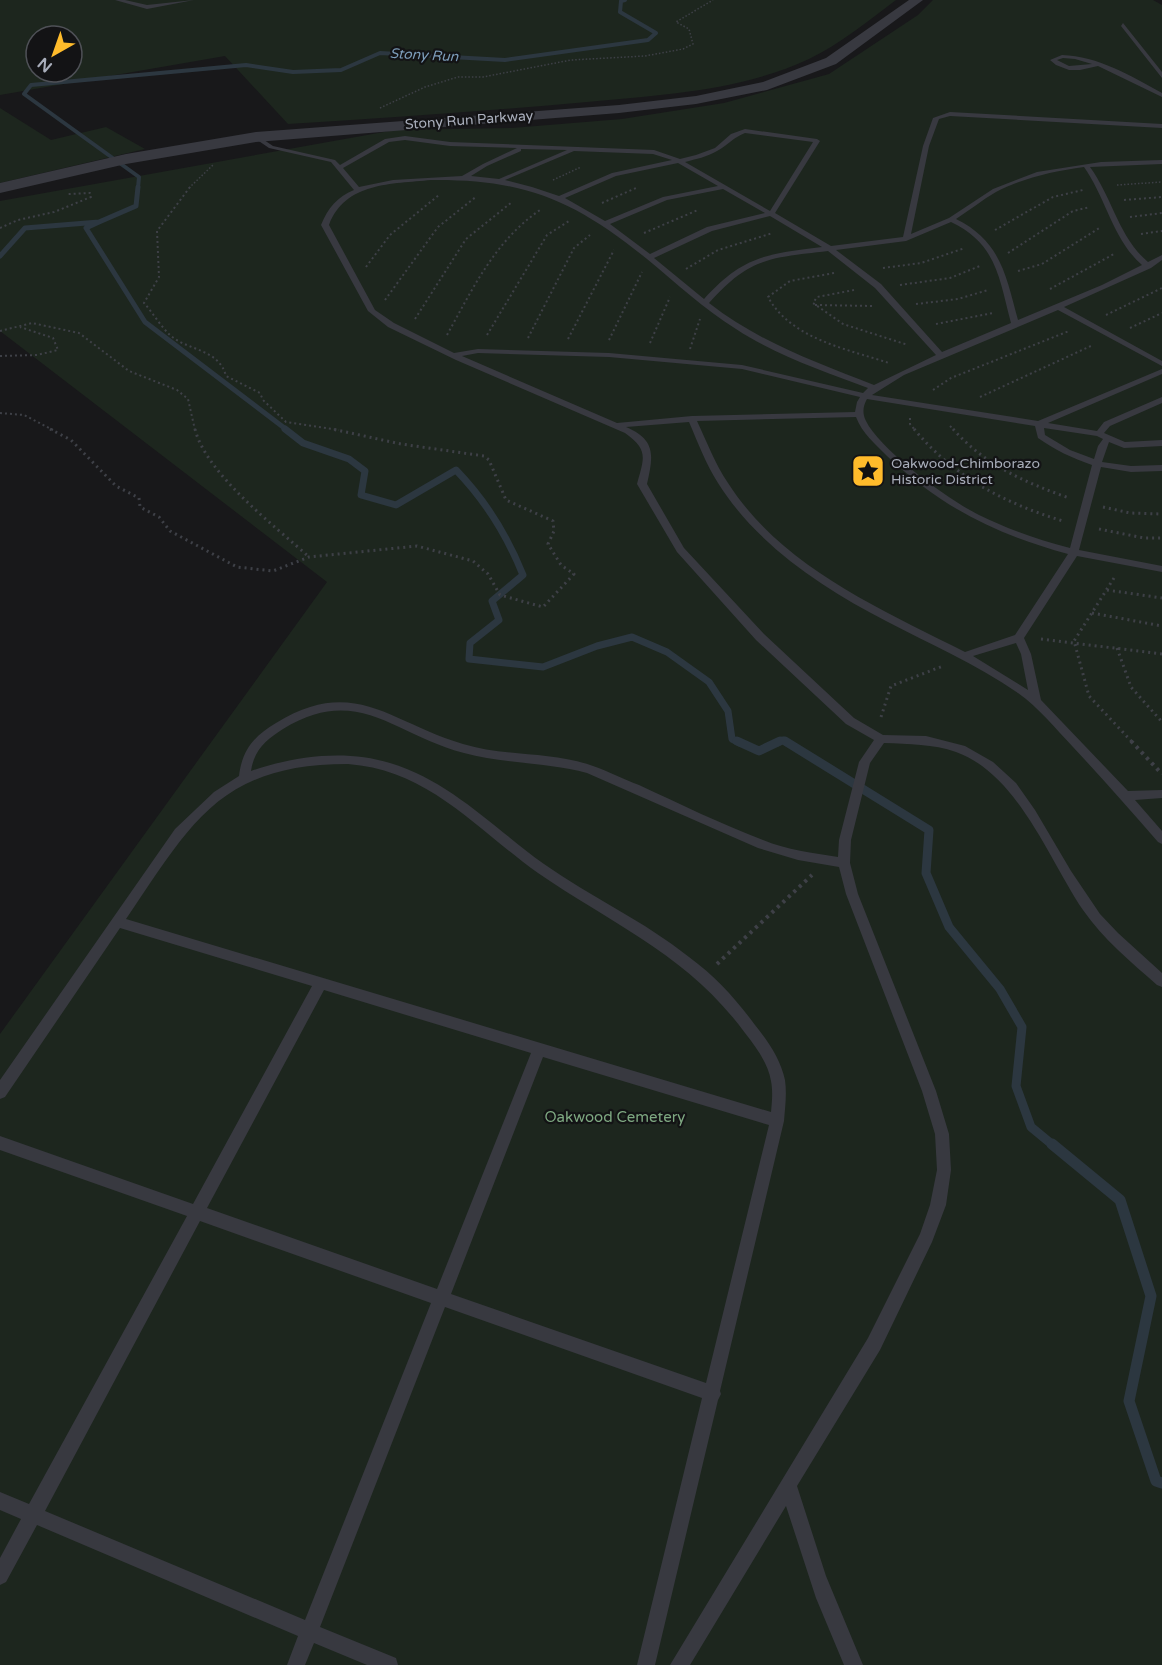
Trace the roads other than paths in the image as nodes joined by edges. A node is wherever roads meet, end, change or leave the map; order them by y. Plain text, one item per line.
1 (118, 0) edge
2 (191, 0) edge
3 (917, 0) edge
4 (1124, 25) dead end
5 (1097, 64) junction
6 (1162, 76) edge
7 (1162, 95) edge
8 (1162, 126) edge
9 (248, 138) junction
10 (523, 148) junction
11 (575, 150) junction
12 (678, 160) junction
13 (1162, 162) edge
14 (1086, 166) junction
15 (340, 167) junction
16 (464, 178) junction
17 (502, 179) junction
18 (724, 187) junction
19 (0, 188) edge
20 (358, 190) junction
21 (560, 198) junction
22 (771, 214) junction
23 (951, 219) junction
24 (604, 224) junction
25 (906, 239) junction
26 (829, 248) junction
27 (650, 257) junction
28 (1162, 257) edge
29 (1148, 266) junction
30 (706, 302) junction
31 (1059, 307) junction
32 (1015, 324) junction
33 (453, 355) junction
34 (940, 355) junction
35 (1162, 364) edge
36 (1162, 370) edge
37 (875, 388) junction
38 (865, 396) junction
39 (1162, 400) edge
40 (858, 414) junction
41 (692, 419) junction
42 (1039, 424) junction
43 (617, 425) junction
44 (1103, 436) junction
45 (1162, 443) edge
46 (1097, 462) junction
47 (1162, 468) edge
48 (1073, 554) junction
49 (1162, 569) edge
50 (1019, 638) junction
51 (966, 655) junction
52 (1036, 701) junction
53 (881, 739) junction
54 (245, 778) junction
55 (1162, 794) edge
56 (1125, 796) junction
57 (1162, 839) edge
58 (844, 863) junction
59 (117, 922) junction
60 (1162, 981) edge
61 (320, 984) junction
62 (540, 1050) junction
63 (0, 1092) edge
64 (777, 1121) junction
65 (0, 1143) edge
66 (196, 1212) junction
67 (443, 1299) junction
68 (713, 1394) junction
69 (788, 1484) junction
70 (0, 1502) edge
71 (33, 1514) junction
72 (0, 1576) edge
73 (309, 1632) junction
74 (296, 1665) edge
75 (389, 1665) edge
76 (646, 1665) edge
77 (678, 1665) edge
78 (854, 1665) edge

1 - 2 lane
3 - 9 street, Stony Run Parkway
4 - 6 lane
5 - 5 lane
5 - 7 lane
8 - 25 lane
9 - 15 lane
9 - 19 street, Stony Run Parkway
10 - 11 lane
10 - 15 lane
10 - 16 lane
11 - 12 lane
11 - 17 lane
12 - 18 lane
12 - 21 lane
12 - 22 lane
13 - 14 lane
14 - 23 lane
14 - 29 lane
15 - 20 lane
16 - 17 lane
16 - 20 lane
17 - 21 lane
18 - 22 lane
18 - 24 lane
20 - 33 lane
21 - 24 lane
22 - 26 lane
22 - 27 lane
23 - 25 lane
23 - 32 lane
24 - 27 lane
25 - 26 lane
26 - 30 lane
26 - 34 lane
27 - 30 lane
28 - 29 lane
29 - 31 lane
30 - 37 lane
31 - 32 lane
31 - 35 lane
32 - 34 lane
33 - 38 lane
33 - 43 lane
34 - 37 lane
36 - 42 lane
37 - 38 lane
38 - 40 lane
38 - 42 lane
39 - 44 lane
40 - 41 lane
40 - 48 lane
41 - 43 lane
41 - 51 lane
42 - 44 lane
42 - 46 lane
43 - 53 lane
44 - 45 lane
44 - 46 lane
46 - 47 lane
46 - 48 lane
48 - 49 lane
48 - 50 lane
50 - 51 lane
50 - 52 lane
51 - 52 lane
52 - 56 lane
53 - 58 lane
53 - 60 lane
54 - 58 lane
54 - 59 lane
54 - 64 lane
55 - 56 lane
56 - 57 lane
58 - 69 lane
59 - 61 lane
59 - 63 lane
61 - 62 lane
61 - 66 lane
62 - 64 lane
62 - 67 lane
64 - 68 lane
65 - 66 lane
66 - 67 lane
66 - 71 lane
67 - 68 lane
67 - 73 lane
68 - 76 lane
69 - 77 lane
69 - 78 lane
70 - 71 lane
71 - 72 lane
71 - 73 lane
73 - 74 lane
73 - 75 lane

